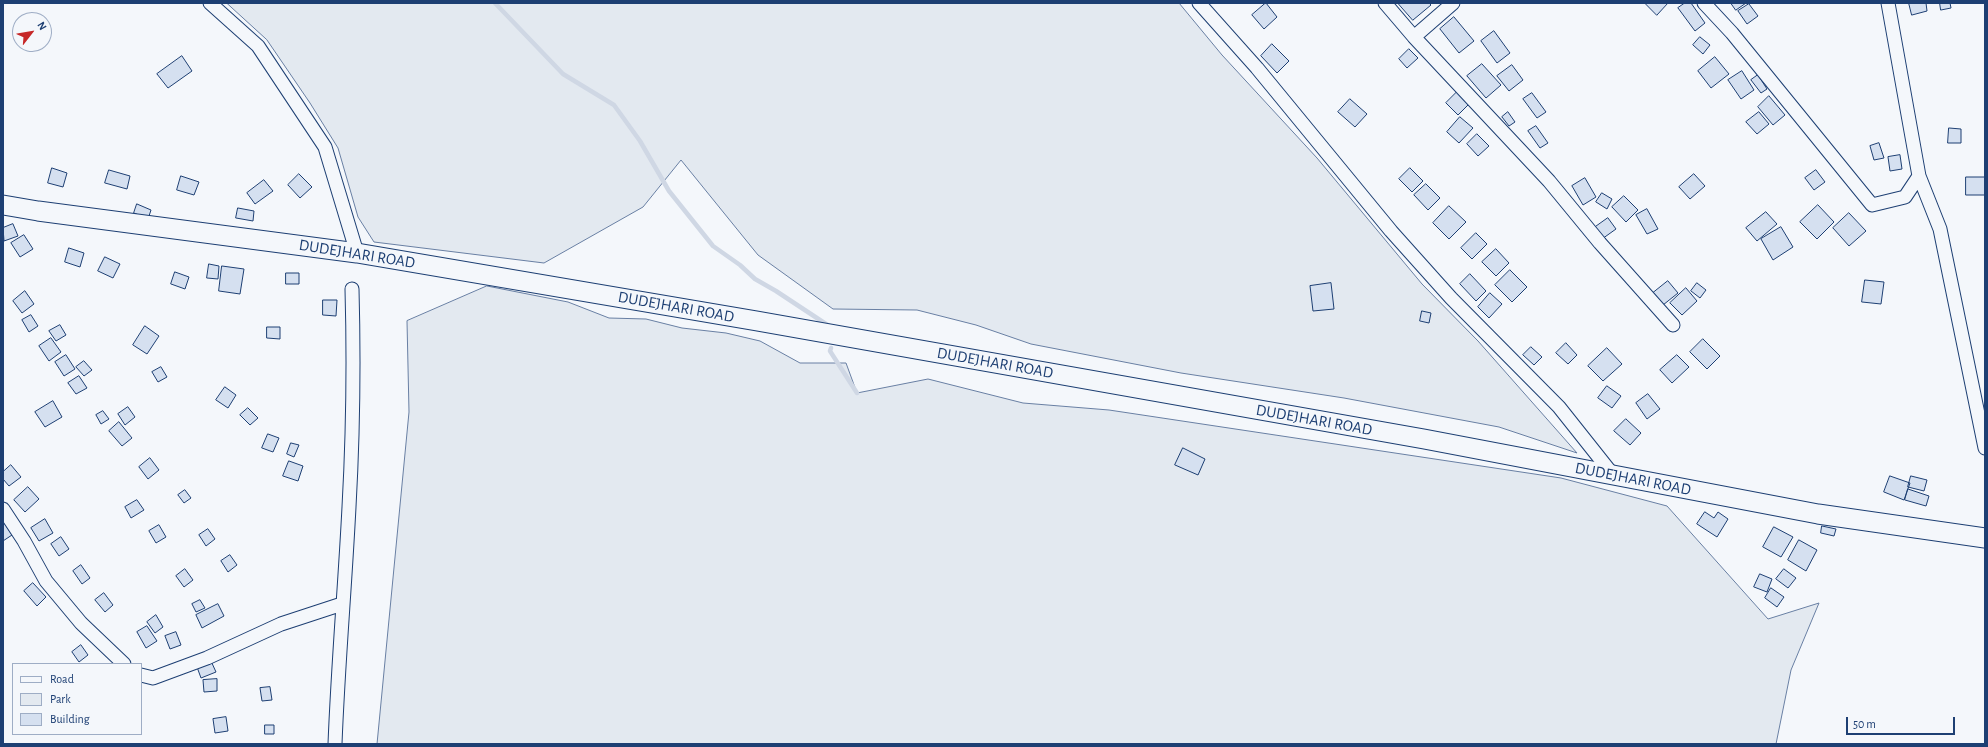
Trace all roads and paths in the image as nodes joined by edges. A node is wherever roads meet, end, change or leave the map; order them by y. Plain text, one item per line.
1 (210, 3) edge
2 (1199, 3) edge
3 (1385, 3) edge
4 (1453, 3) edge
5 (1704, 3) edge
6 (1888, 3) edge
7 (1414, 37) junction
8 (1919, 176) junction
9 (3, 205) edge
10 (357, 253) junction
11 (352, 289) dead end
12 (1673, 325) dead end
13 (1985, 448) edge
14 (1613, 475) junction
15 (3, 509) edge
16 (1985, 538) edge
17 (342, 604) junction
18 (123, 663) edge
19 (142, 675) edge
20 (335, 744) edge

1 - 10 street
2 - 14 street
3 - 7 street
4 - 7 street
5 - 8 street
6 - 8 street
7 - 12 street
8 - 13 street
9 - 10 street, DUDEJHARI ROAD
10 - 14 street, DUDEJHARI ROAD
11 - 17 street
14 - 16 street, DUDEJHARI ROAD
15 - 18 street
17 - 19 street
17 - 20 street

